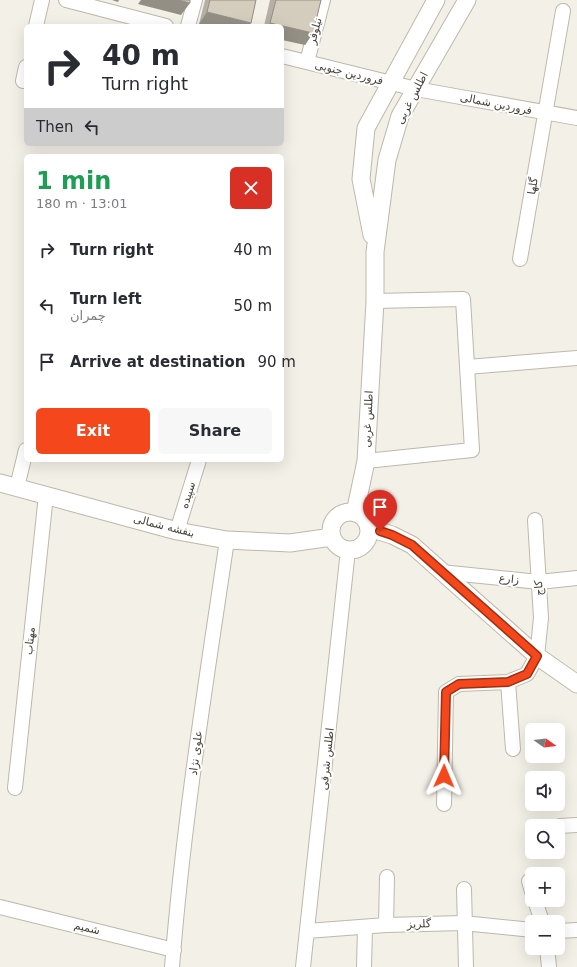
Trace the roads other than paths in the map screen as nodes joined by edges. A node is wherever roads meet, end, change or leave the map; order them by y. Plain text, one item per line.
1 (42, 0) edge
2 (66, 0) edge
3 (195, 0) edge
4 (323, 0) edge
5 (436, 0) edge
6 (467, 0) edge
7 (563, 11) dead end
8 (36, 24) edge
9 (158, 24) edge
10 (189, 24) edge
11 (284, 56) edge
12 (307, 62) junction
13 (390, 83) junction
14 (416, 89) junction
15 (545, 113) junction
16 (577, 118) edge
17 (374, 252) junction
18 (520, 259) dead end
19 (375, 301) junction
20 (577, 358) edge
21 (467, 367) junction
22 (24, 458) edge
23 (366, 460) junction
24 (199, 462) edge
25 (0, 483) edge
26 (17, 487) junction
27 (46, 495) junction
28 (355, 513) junction
29 (535, 520) dead end
30 (369, 528) junction
31 (177, 531) junction
32 (332, 537) junction
33 (227, 540) junction
34 (348, 550) junction
35 (441, 572) junction
36 (577, 578) edge
37 (539, 582) junction
38 (537, 656) junction
39 (508, 682) junction
40 (577, 684) edge
41 (513, 749) dead end
42 (15, 788) dead end
43 (444, 804) dead end
44 (577, 825) edge
45 (565, 826) edge
46 (388, 877) dead end
47 (464, 889) dead end
48 (0, 907) edge
49 (463, 923) junction
50 (386, 925) junction
51 (365, 928) junction
52 (525, 929) edge
53 (577, 930) edge
54 (306, 931) junction
55 (565, 931) edge
56 (174, 950) junction
57 (548, 955) edge
58 (172, 967) edge
59 (303, 967) edge
60 (364, 967) edge
61 (466, 967) edge
62 (549, 967) edge

1 - 8 street
2 - 9 street
3 - 10 street
4 - 12 street, نیلوفر
5 - 13 street, اطلس غربی
6 - 14 street, اطلس غربی
7 - 15 street, گلها
11 - 12 street, فروردین جنوبی
12 - 13 street, فروردین جنوبی
13 - 14 street, فروردین جنوبی
13 - 17 street, اطلس غربی
14 - 15 street, فروردین شمالی
14 - 17 street, اطلس غربی
15 - 16 street, فروردین شمالی
15 - 18 street, گلها
17 - 19 street, اطلس غربی
19 - 21 street
19 - 23 street, اطلس غربی
20 - 21 street
21 - 23 street
22 - 26 street
23 - 28 street, اطلس غربی
24 - 31 street, سپیده
25 - 26 street, بنفشه شمالی
26 - 27 street, بنفشه شمالی
27 - 31 street, بنفشه شمالی
27 - 42 street, مهتاب
28 - 30 street
28 - 32 street
29 - 37 street, کاج
30 - 34 street
30 - 35 street
31 - 33 street, بنفشه شمالی
32 - 33 street, بنفشه شمالی
32 - 34 street
33 - 56 street, علوی نژاد
34 - 54 street, اطلس شرقی
35 - 37 street, زارع
35 - 38 street
36 - 37 street, زارع
37 - 38 street, کاج
38 - 39 street
38 - 40 street
39 - 41 street
39 - 43 street
44 - 45 street
46 - 50 street
47 - 49 street
48 - 56 street, شمیم
49 - 50 street, گلریز
49 - 52 street, گلریز
49 - 61 street
50 - 51 street, گلریز
51 - 54 street, گلریز
51 - 60 street
53 - 55 street
54 - 59 street, اطلس شرقی
56 - 58 street, علوی نژاد
57 - 62 street

